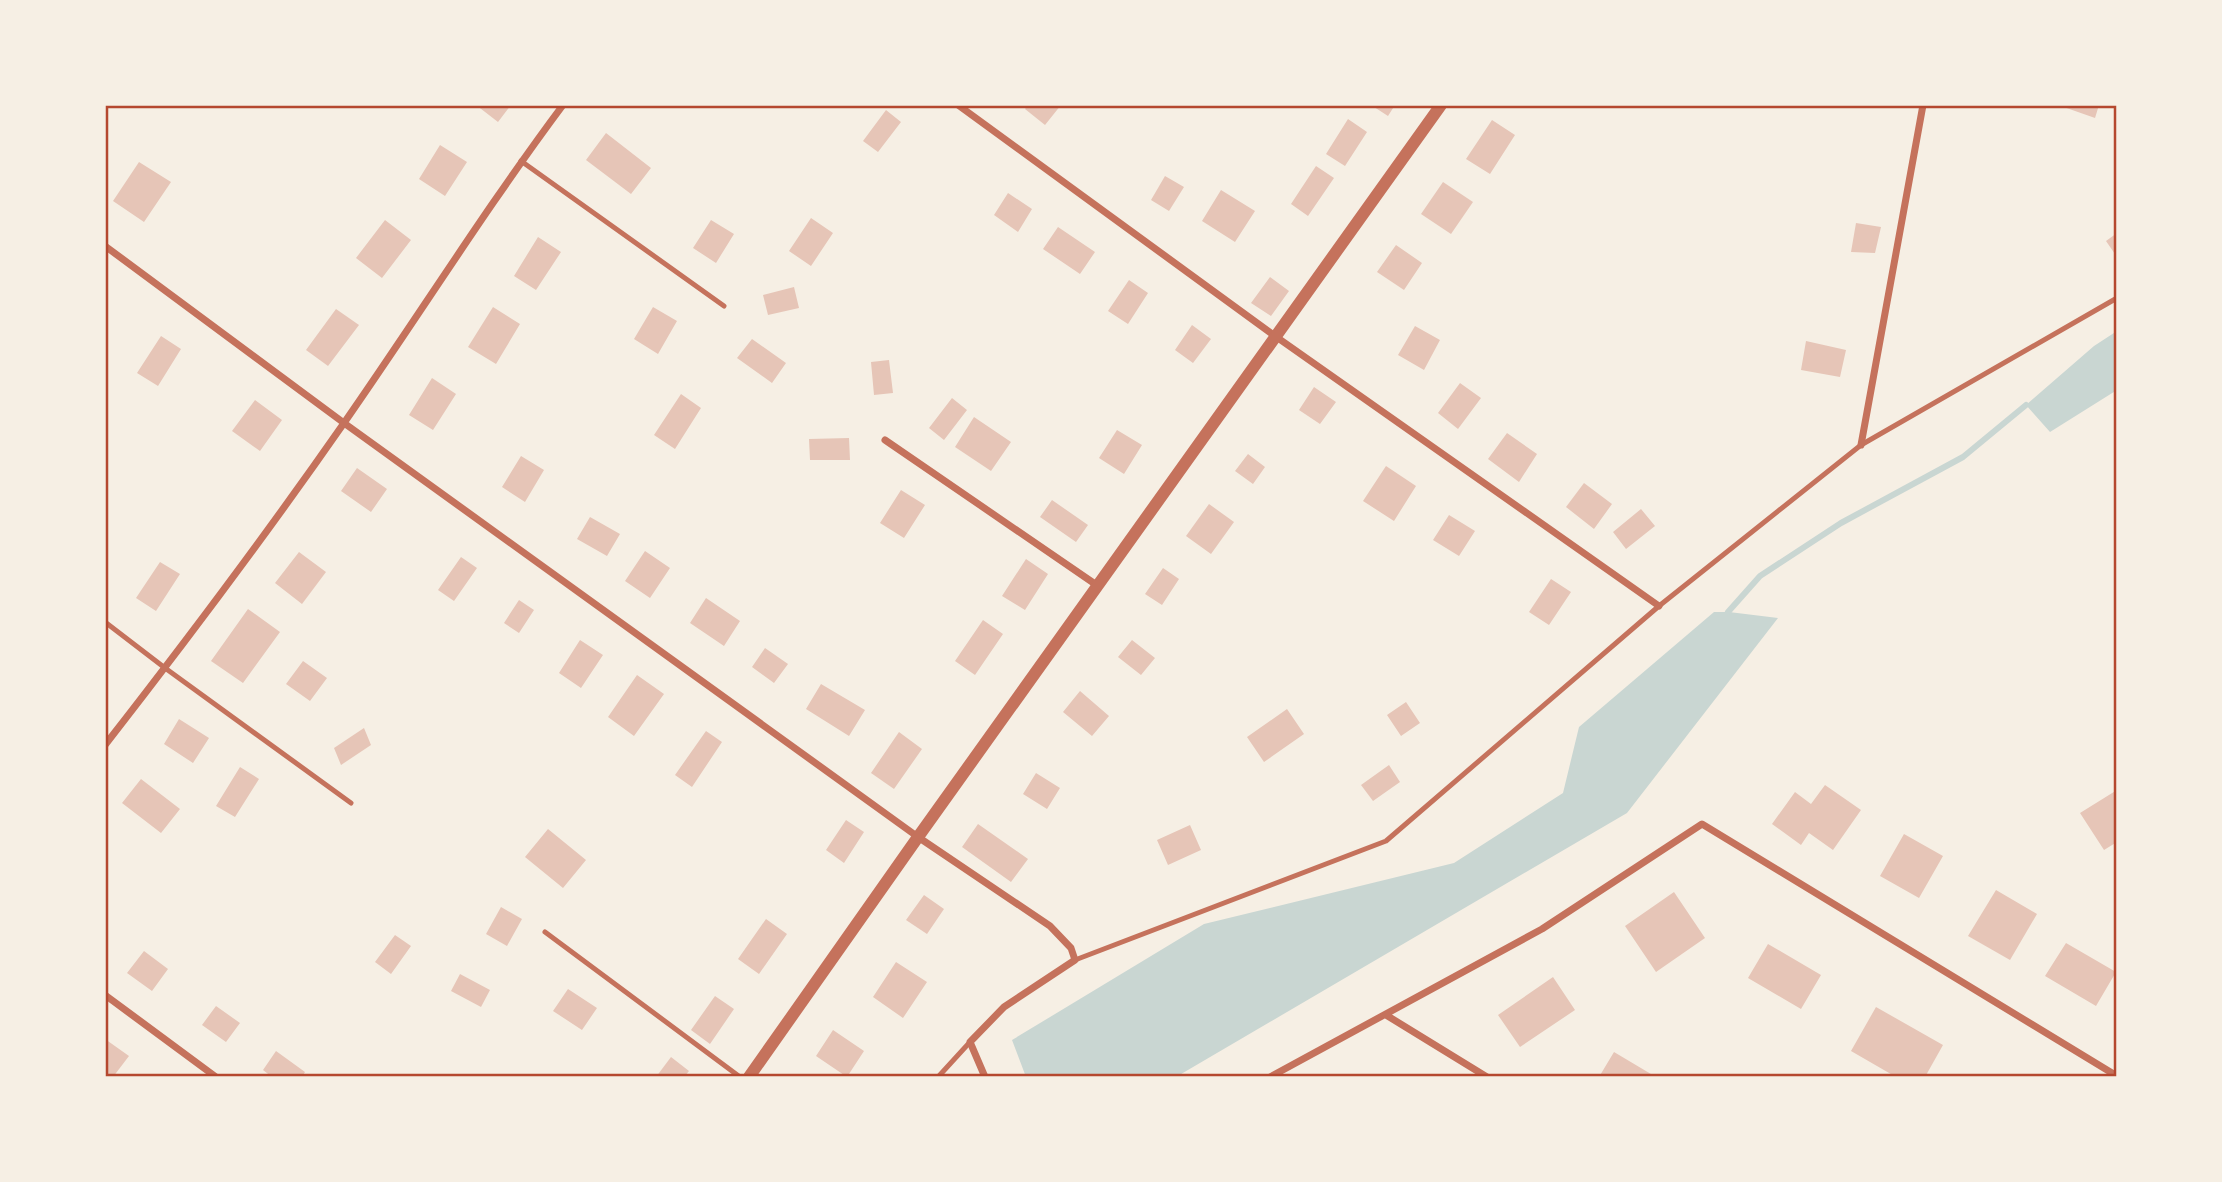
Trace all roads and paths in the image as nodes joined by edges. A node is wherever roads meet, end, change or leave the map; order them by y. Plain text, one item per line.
1 (563, 105) edge
2 (958, 105) edge
3 (1441, 105) edge
4 (1923, 105) edge
5 (521, 161) junction
6 (105, 246) edge
7 (2117, 298) edge
8 (724, 306) dead end
9 (1275, 336) junction
10 (344, 423) junction
11 (885, 440) dead end
12 (1861, 445) junction
13 (1098, 586) junction
14 (1659, 606) junction
15 (105, 622) edge
16 (165, 668) junction
17 (105, 745) edge
18 (351, 803) dead end
19 (918, 837) junction
20 (545, 932) dead end
21 (1075, 960) junction
22 (105, 995) edge
23 (1386, 1015) junction
24 (970, 1042) junction
25 (216, 1077) edge
26 (740, 1077) edge
27 (749, 1077) edge
28 (938, 1077) edge
29 (985, 1077) edge
30 (1270, 1077) edge
31 (1487, 1077) edge
32 (2109, 1077) edge

1 - 5 street
2 - 9 street
3 - 9 street
4 - 12 street
5 - 8 lane
5 - 10 street
6 - 10 street
7 - 12 lane
9 - 13 street
9 - 14 street
10 - 16 street
10 - 19 street
11 - 13 street
12 - 14 lane
13 - 19 street
14 - 21 lane
15 - 16 lane
16 - 17 street
16 - 18 lane
19 - 21 street
19 - 27 street
20 - 26 lane
21 - 24 street
22 - 25 street
23 - 30 street
23 - 31 street
23 - 32 street
24 - 28 lane
24 - 29 street

